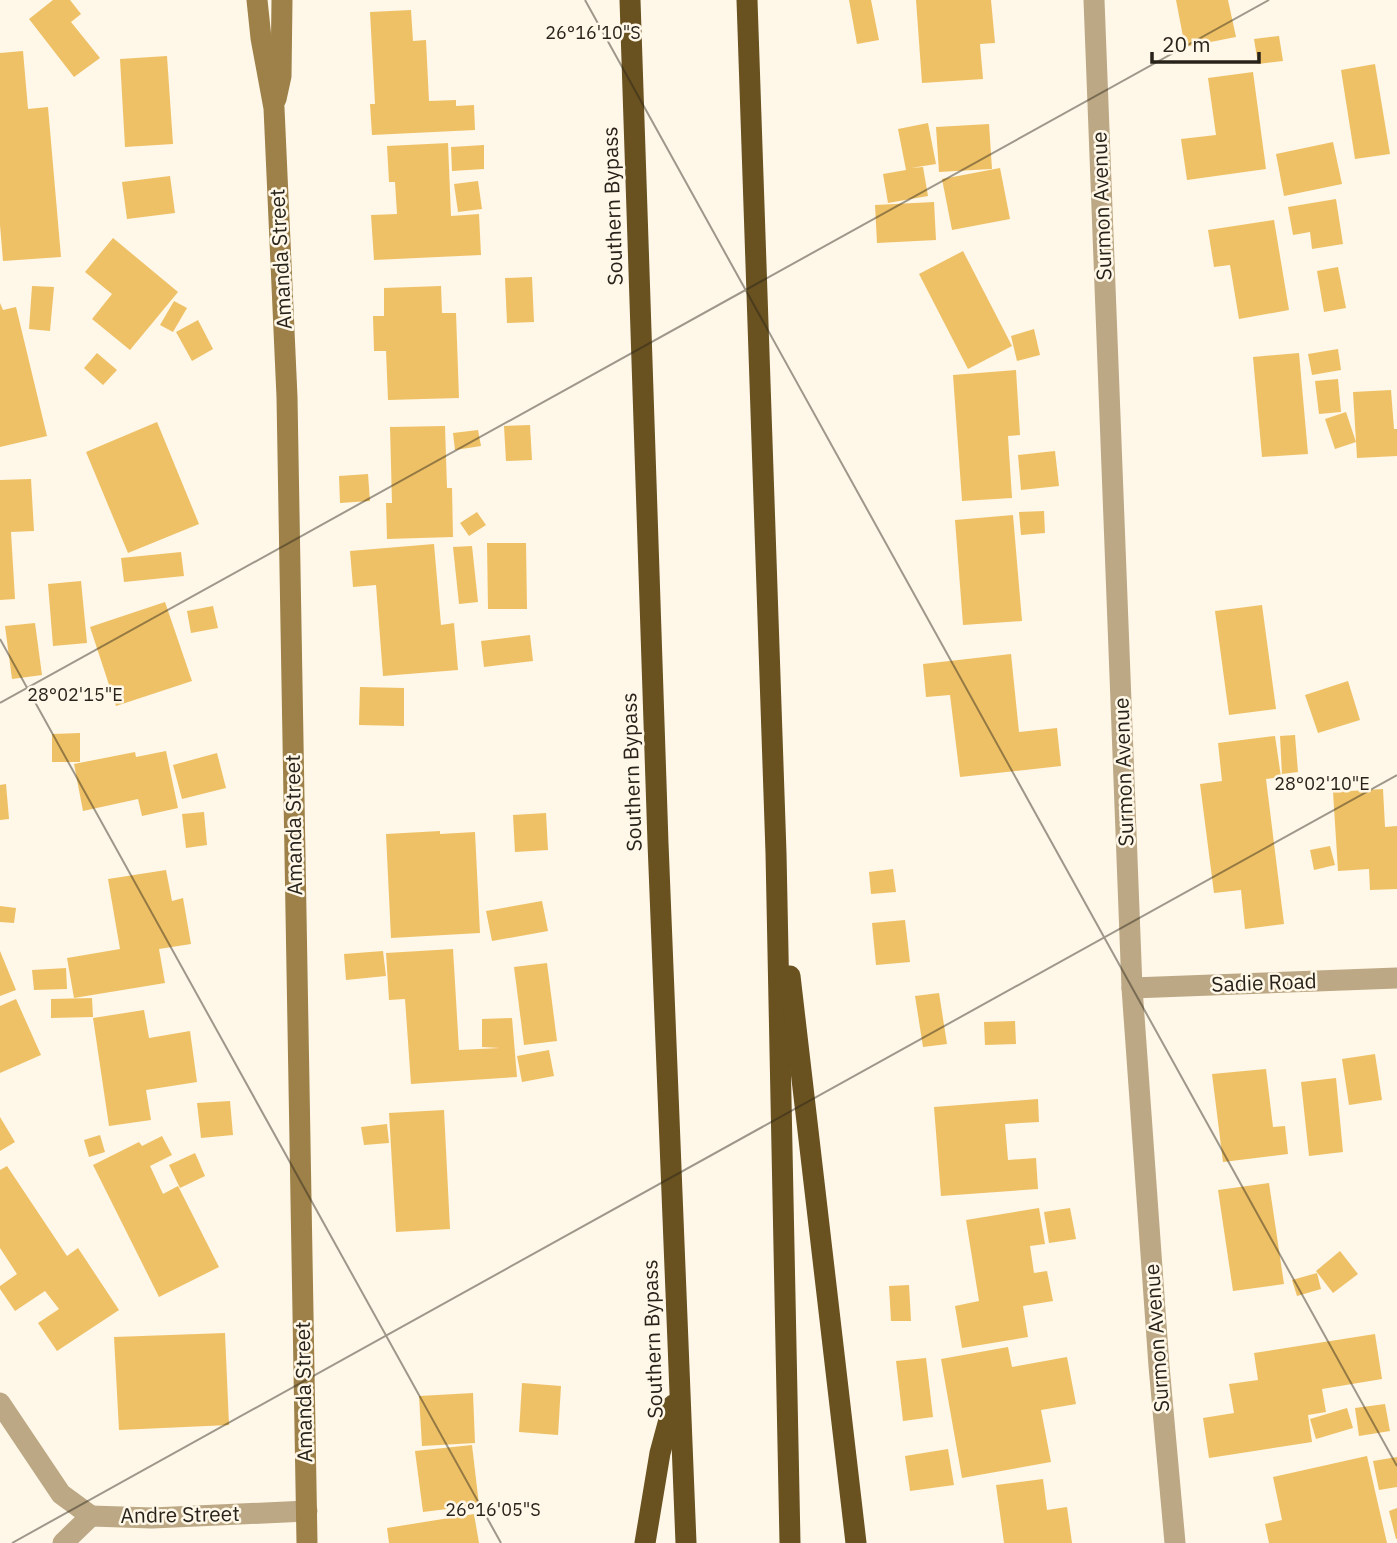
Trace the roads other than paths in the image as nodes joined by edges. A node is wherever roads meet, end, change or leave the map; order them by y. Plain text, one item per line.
1 (257, 0) edge
2 (282, 0) edge
3 (630, 0) edge
4 (747, 0) edge
5 (1094, 0) edge
6 (274, 108) junction
7 (776, 853) junction
8 (1397, 978) edge
9 (1132, 988) junction
10 (679, 1383) junction
11 (0, 1403) edge
12 (307, 1511) junction
13 (91, 1516) junction
14 (63, 1543) edge
15 (307, 1543) edge
16 (645, 1543) edge
17 (686, 1543) edge
18 (790, 1543) edge
19 (856, 1543) edge
20 (1175, 1543) edge

1 - 6 street, Amanda Street
2 - 6 street, Amanda Street
3 - 10 highway, Southern Bypass
4 - 7 highway
5 - 9 street, Surmon Avenue
6 - 12 street, Amanda Street
7 - 18 highway
7 - 19 highway
8 - 9 street, Sadie Road
9 - 20 street, Surmon Avenue
10 - 16 highway
10 - 17 highway, Southern Bypass
11 - 13 street
12 - 13 street, Andre Street
12 - 15 street, Amanda Street
13 - 14 street, Andre Street

